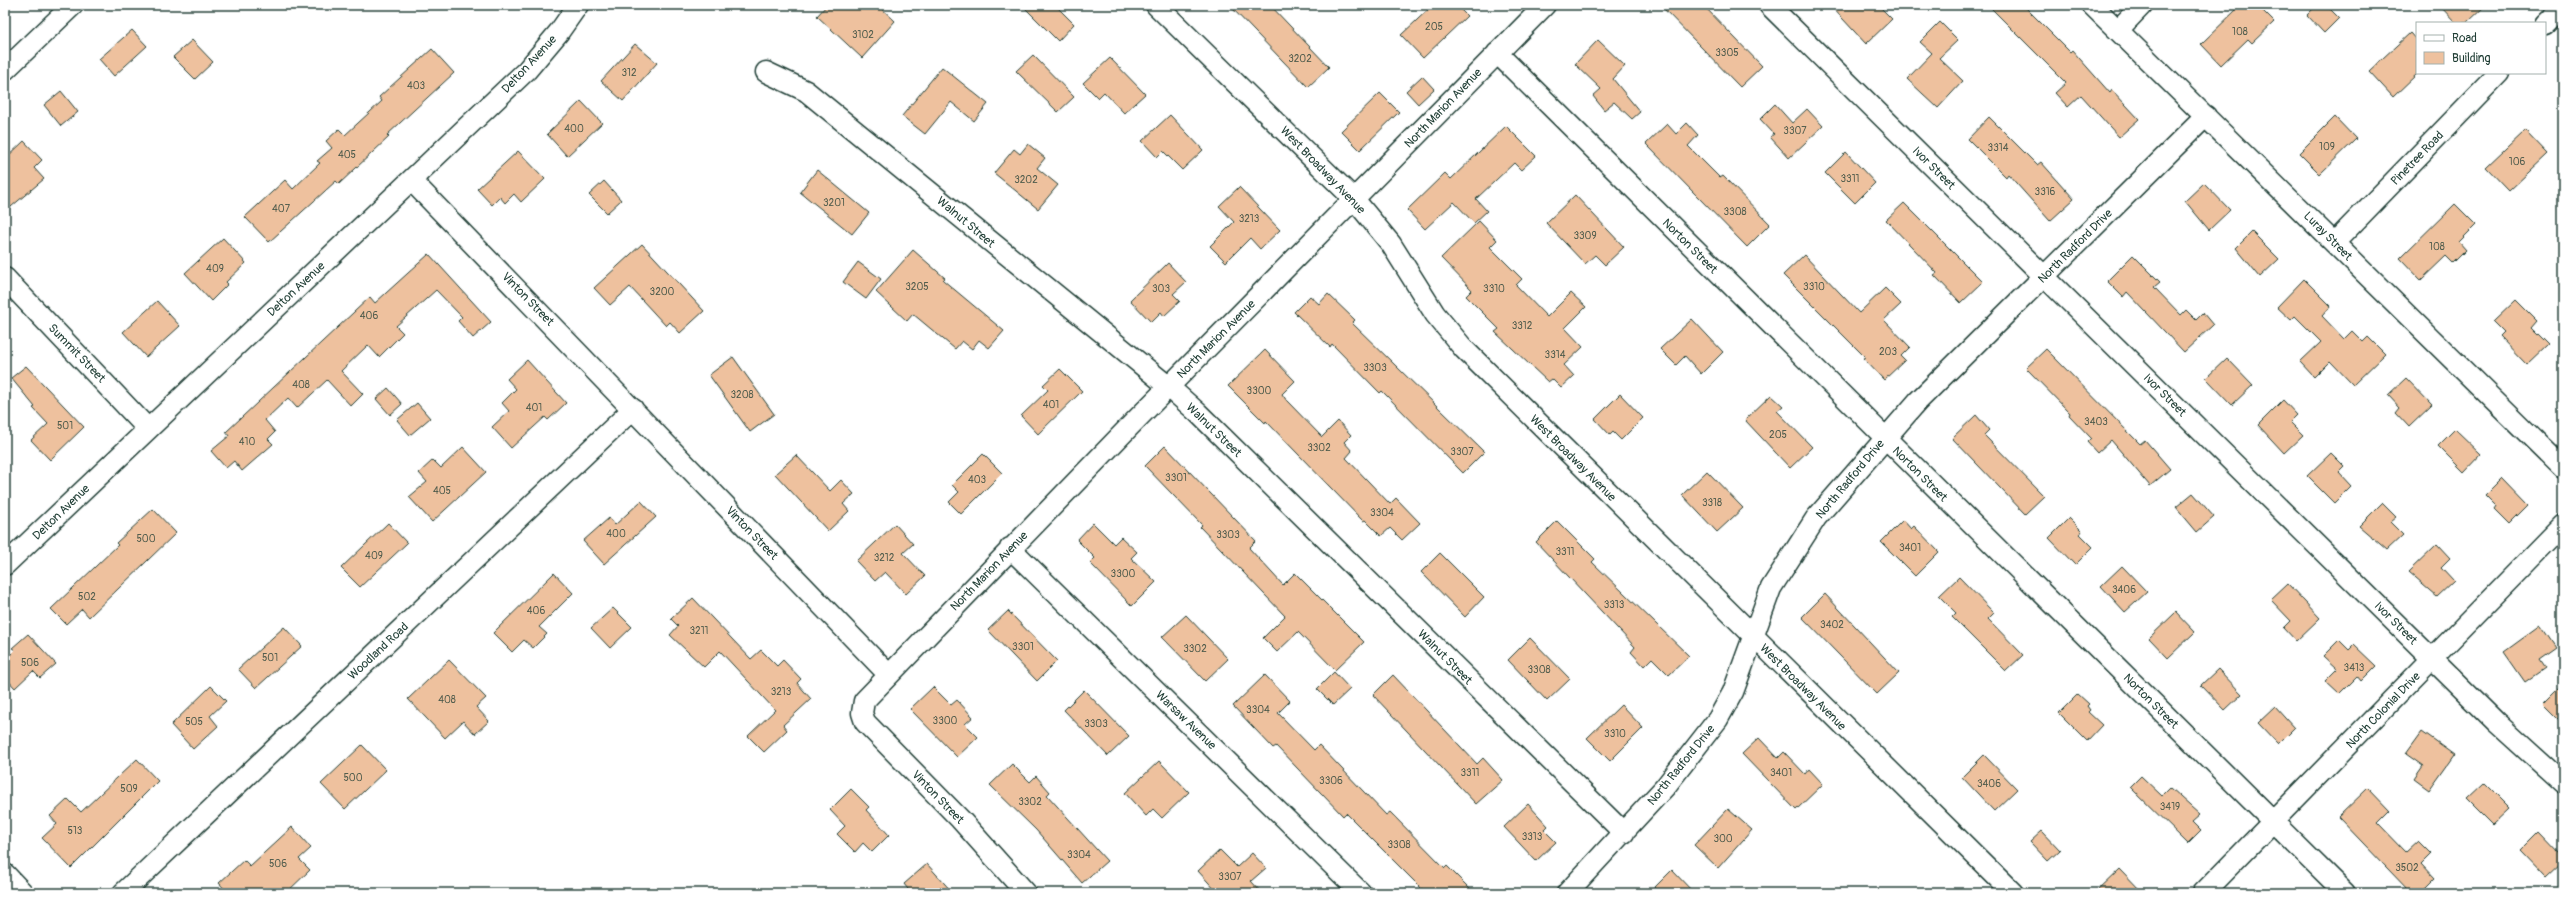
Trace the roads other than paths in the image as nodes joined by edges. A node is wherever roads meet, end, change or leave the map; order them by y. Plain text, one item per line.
1 (73, 5) edge
2 (578, 5) edge
3 (1156, 5) edge
4 (1545, 5) edge
5 (1769, 5) edge
6 (2092, 5) edge
7 (2142, 5) edge
8 (2563, 7) edge
9 (2546, 24) edge
10 (2118, 30) junction
11 (1497, 53) junction
12 (5, 70) edge
13 (766, 72) dead end
14 (2498, 74) edge
15 (2206, 116) junction
16 (412, 181) junction
17 (1354, 199) junction
18 (2334, 243) junction
19 (2044, 276) junction
20 (5, 278) edge
21 (1169, 387) junction
22 (634, 409) junction
23 (148, 429) junction
24 (1884, 438) junction
25 (2563, 468) edge
26 (2563, 526) edge
27 (1010, 548) junction
28 (5, 565) edge
29 (1752, 636) junction
30 (2433, 659) junction
31 (889, 675) junction
32 (2563, 784) edge
33 (2274, 822) junction
34 (1624, 833) junction
35 (5, 874) edge
36 (23, 893) edge
37 (123, 893) edge
38 (1026, 893) edge
39 (1361, 893) edge
40 (1567, 893) edge
41 (2013, 893) edge
42 (2203, 893) edge
43 (2345, 893) edge

1 - 12 street
2 - 16 street, Delton Avenue
3 - 17 street, West Broadway Avenue
4 - 11 street, North Marion Avenue
5 - 19 street, Ivor Street
6 - 10 street, Luray Street
7 - 10 street
8 - 9 street
10 - 15 street, Luray Street
11 - 17 street, North Marion Avenue
11 - 24 street, Norton Street
13 - 21 street, Walnut Street
14 - 18 street, Pinetree Road
15 - 18 street, Luray Street
15 - 19 street, North Radford Drive
16 - 22 street, Vinton Street
16 - 23 street, Delton Avenue
17 - 21 street, North Marion Avenue
17 - 29 street, West Broadway Avenue
18 - 25 street, Luray Street
19 - 24 street, North Radford Drive
19 - 30 street, Ivor Street
20 - 23 street, Summit Street
21 - 27 street, North Marion Avenue
21 - 34 street, Walnut Street
22 - 31 street, Vinton Street
22 - 37 street, Woodland Road
23 - 28 street, Delton Avenue
24 - 29 street, North Radford Drive
24 - 33 street, Norton Street
26 - 30 street, North Colonial Drive
27 - 31 street, North Marion Avenue
27 - 39 street, Warsaw Avenue
29 - 34 street, North Radford Drive
29 - 41 street, West Broadway Avenue
30 - 32 street, Ivor Street
30 - 33 street, North Colonial Drive
31 - 38 street, Vinton Street
33 - 42 street, North Colonial Drive
33 - 43 street, Norton Street
34 - 40 street, North Radford Drive
35 - 36 street

